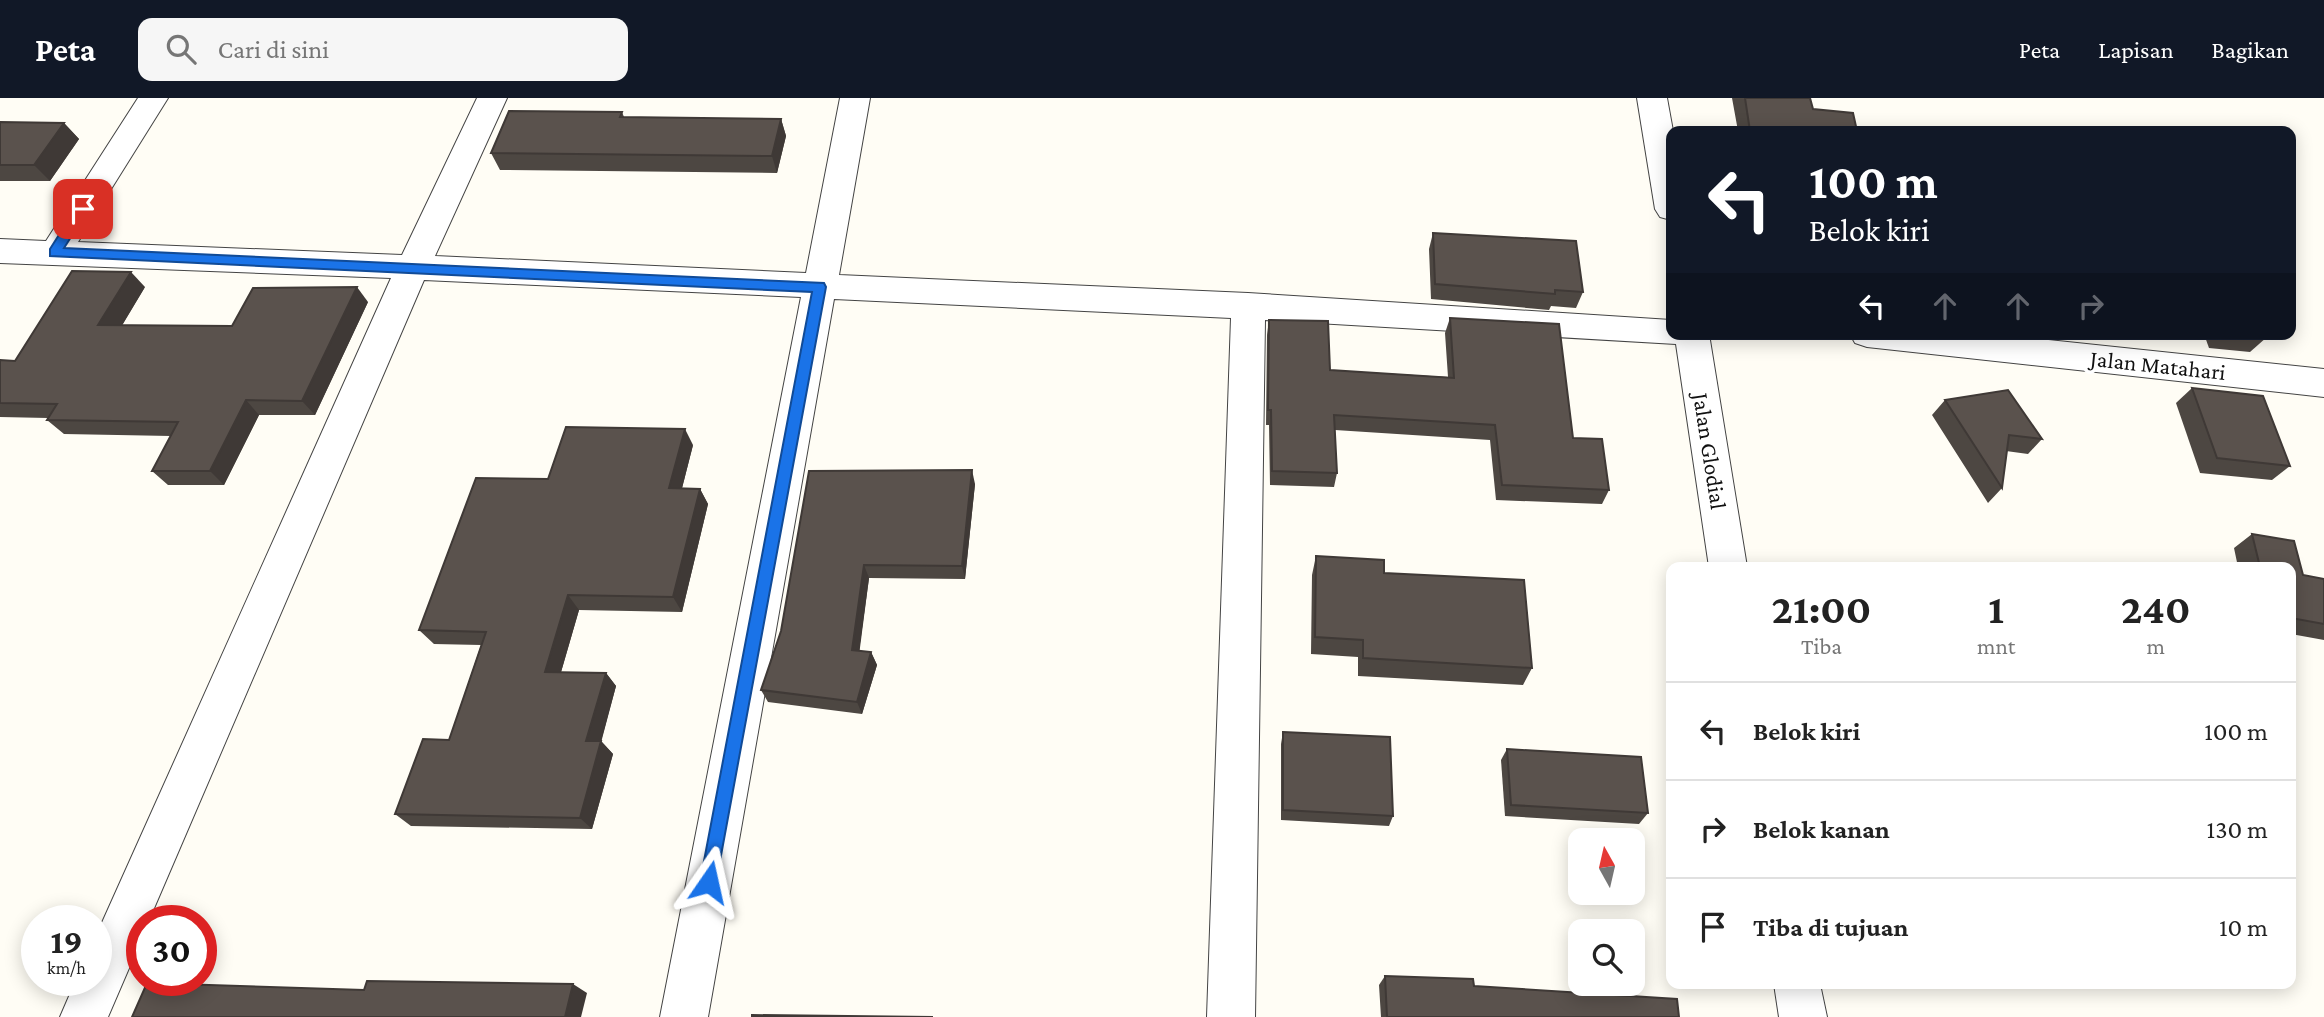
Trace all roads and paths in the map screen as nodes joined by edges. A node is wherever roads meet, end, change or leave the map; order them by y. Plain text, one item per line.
1 (153, 98) edge
2 (492, 98) edge
3 (855, 98) edge
4 (1652, 98) edge
5 (1666, 180) edge
6 (0, 251) edge
7 (55, 253) junction
8 (413, 267) junction
9 (820, 287) junction
10 (1248, 306) junction
11 (1666, 333) edge
12 (1693, 340) edge
13 (1923, 340) edge
14 (2324, 383) edge
15 (1727, 562) edge
16 (1798, 989) edge
17 (84, 1017) edge
18 (684, 1017) edge
19 (1231, 1017) edge
20 (1803, 1017) edge

1 - 7 street
2 - 8 street
3 - 9 street
4 - 5 street
6 - 7 street
7 - 8 street
8 - 9 street
8 - 17 street
9 - 10 street
9 - 18 street
10 - 11 street
10 - 19 street
12 - 15 street, Jalan Glodial
13 - 14 street, Jalan Matahari
16 - 20 street

